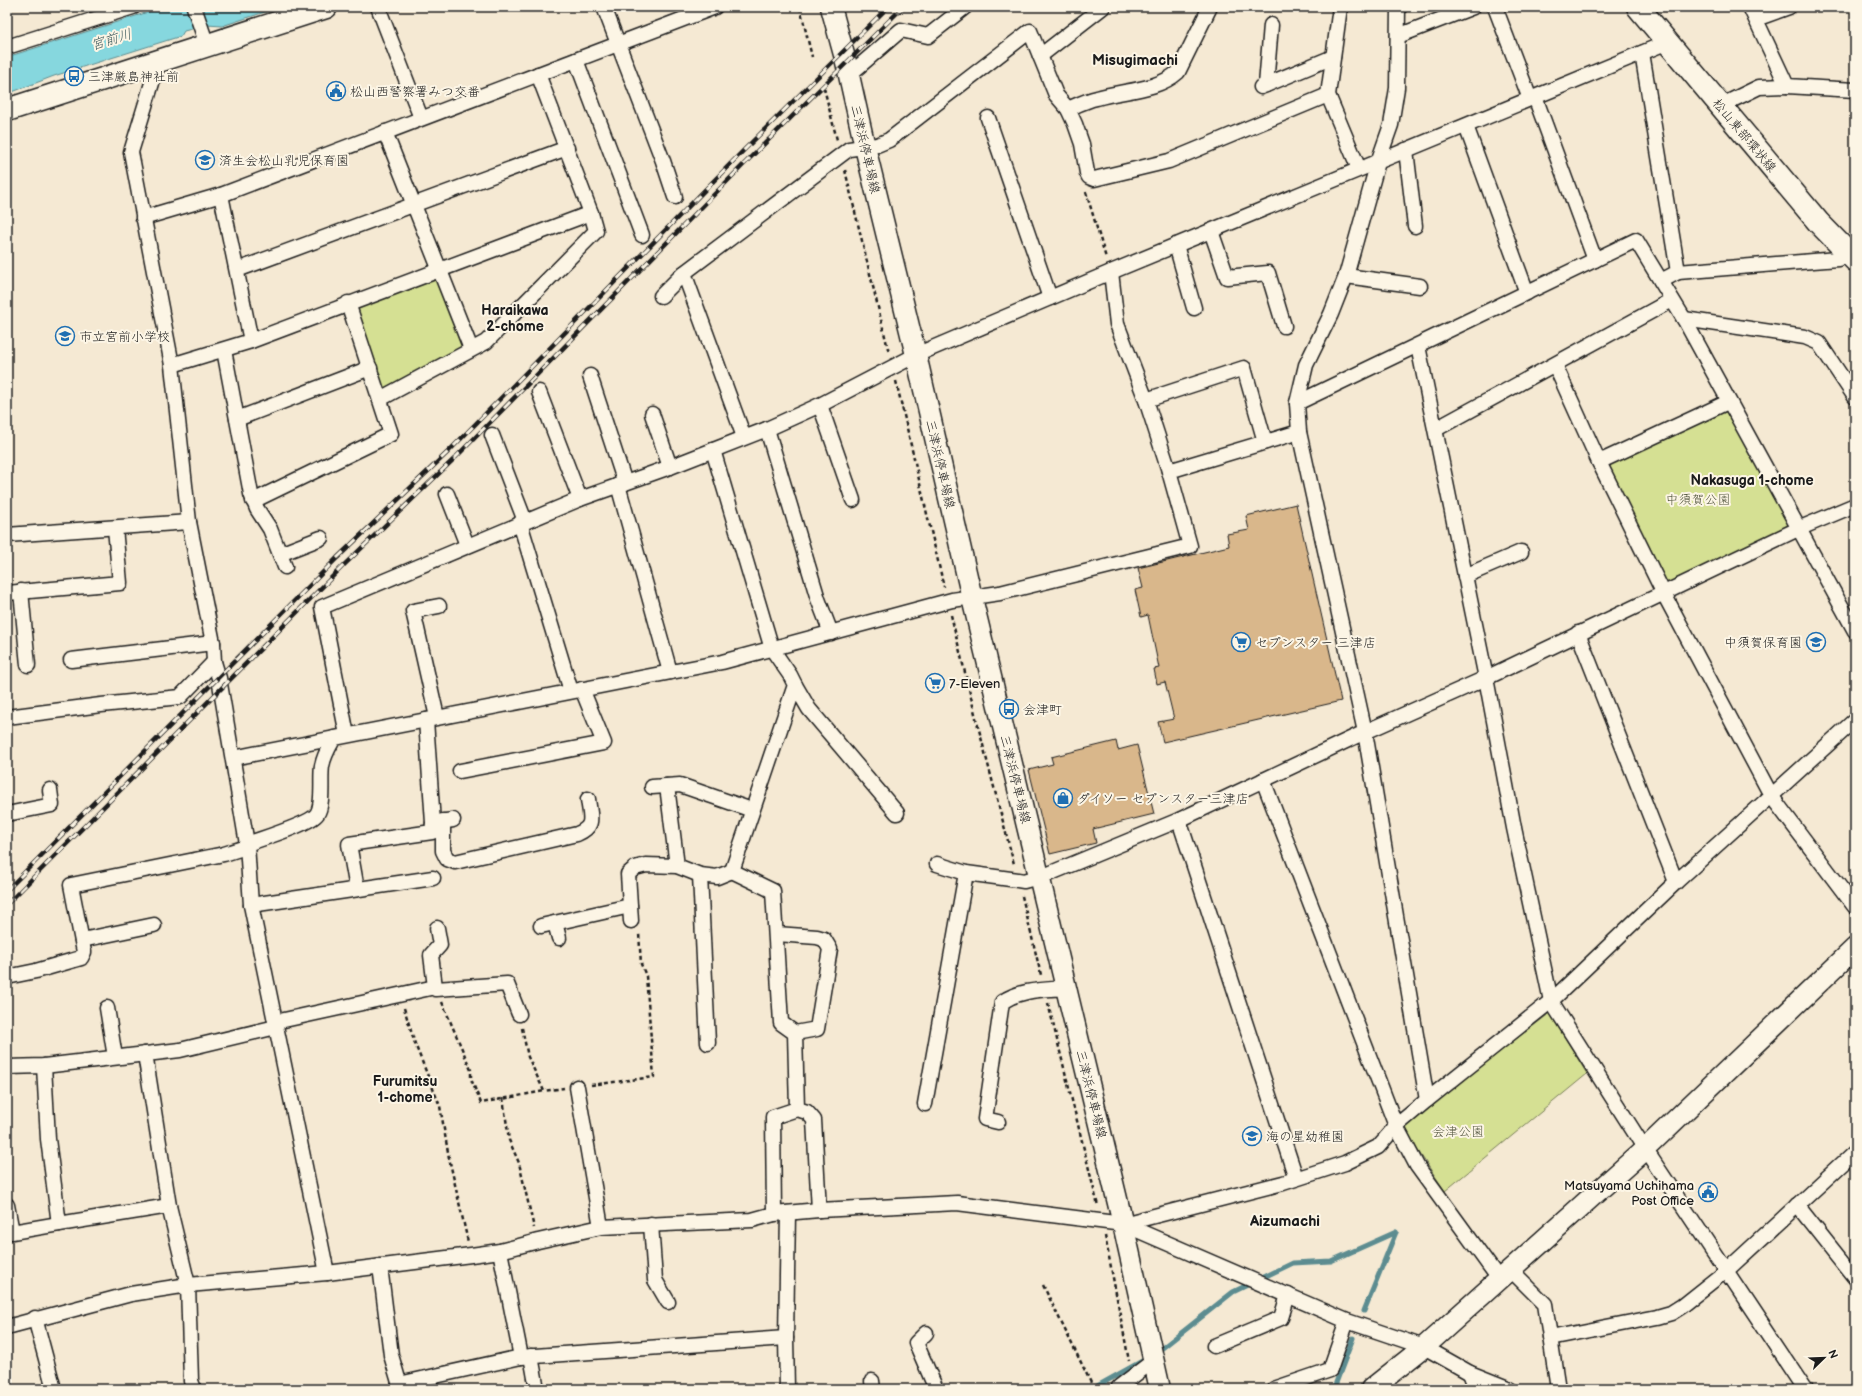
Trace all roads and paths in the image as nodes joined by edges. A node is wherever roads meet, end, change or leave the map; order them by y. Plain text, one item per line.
1 (133, 7) edge
2 (194, 7) edge
3 (326, 7) edge
4 (378, 7) edge
5 (604, 7) edge
6 (715, 7) edge
7 (800, 7) edge
8 (831, 7) edge
9 (966, 7) edge
10 (1103, 7) edge
11 (1210, 7) edge
12 (1340, 7) edge
13 (1398, 7) edge
14 (1473, 7) edge
15 (1495, 7) edge
16 (1638, 7) edge
17 (1789, 7) edge
18 (1753, 13) edge
19 (1270, 25) dead end
20 (1398, 36) junction
21 (205, 39) junction
22 (1668, 42) junction
23 (618, 44) junction
24 (7, 47) edge
25 (1642, 53) junction
26 (1040, 56) junction
27 (812, 57) dead end
28 (1333, 57) junction
29 (159, 60) junction
30 (576, 60) junction
31 (538, 74) junction
32 (849, 75) junction
33 (1787, 86) junction
34 (824, 88) dead end
35 (1855, 90) edge
36 (1328, 95) junction
37 (1533, 98) junction
38 (1720, 106) junction
39 (1068, 109) junction
40 (7, 110) edge
41 (421, 118) junction
42 (988, 118) dead end
43 (1466, 126) junction
44 (385, 132) junction
45 (864, 147) junction
46 (567, 148) junction
47 (1406, 150) junction
48 (841, 155) junction
49 (1378, 162) junction
50 (1359, 169) junction
51 (1089, 178) junction
52 (221, 195) junction
53 (675, 197) dead end
54 (414, 205) junction
55 (592, 213) junction
56 (143, 218) junction
57 (1416, 226) dead end
58 (1211, 231) junction
59 (642, 236) dead end
60 (1176, 245) junction
61 (1850, 256) edge
62 (1595, 260) junction
63 (439, 269) junction
64 (237, 270) junction
65 (1111, 272) junction
66 (1678, 272) junction
67 (684, 273) junction
68 (1346, 276) junction
69 (1661, 281) junction
70 (1420, 286) dead end
71 (1527, 293) junction
72 (661, 296) dead end
73 (1050, 298) junction
74 (1672, 300) junction
75 (348, 303) junction
76 (1194, 308) dead end
77 (1684, 319) junction
78 (1284, 326) dead end
79 (251, 341) junction
80 (1418, 346) junction
81 (471, 349) junction
82 (224, 350) junction
83 (916, 355) junction
84 (172, 365) junction
85 (1555, 365) junction
86 (892, 367) junction
87 (370, 368) junction
88 (590, 376) dead end
89 (539, 392) dead end
90 (1855, 397) edge
91 (380, 399) junction
92 (1146, 400) junction
93 (1728, 402) junction
94 (1297, 403) junction
95 (820, 405) junction
96 (652, 414) dead end
97 (237, 419) junction
98 (767, 428) junction
99 (1436, 429) junction
100 (1299, 432) junction
101 (492, 435) dead end
102 (744, 437) junction
103 (1265, 442) junction
104 (713, 450) junction
105 (1599, 462) junction
106 (670, 467) junction
107 (1169, 471) junction
108 (621, 484) junction
109 (447, 494) dead end
110 (580, 499) junction
111 (853, 500) dead end
112 (254, 501) junction
113 (1855, 505) edge
114 (189, 522) junction
115 (522, 522) junction
116 (115, 528) junction
117 (1798, 530) junction
118 (7, 535) edge
119 (321, 538) dead end
120 (467, 545) junction
121 (1521, 552) dead end
122 (1465, 576) junction
123 (21, 591) junction
124 (7, 593) edge
125 (1664, 594) junction
126 (972, 598) junction
127 (948, 601) junction
128 (439, 606) dead end
129 (1855, 631) edge
130 (831, 633) junction
131 (1578, 633) junction
132 (213, 643) junction
133 (772, 649) junction
134 (71, 660) dead end
135 (214, 662) junction
136 (28, 665) dead end
137 (670, 672) junction
138 (1486, 678) junction
139 (795, 685) junction
140 (576, 690) junction
141 (7, 717) edge
142 (431, 719) junction
143 (1855, 720) edge
144 (1365, 732) junction
145 (341, 737) junction
146 (233, 758) junction
147 (460, 771) dead end
148 (1263, 780) junction
149 (667, 786) junction
150 (652, 787) dead end
151 (50, 790) dead end
152 (1772, 797) junction
153 (588, 799) dead end
154 (752, 810) junction
155 (7, 814) edge
156 (897, 814) dead end
157 (1179, 820) junction
158 (443, 822) junction
159 (247, 844) junction
160 (937, 864) dead end
161 (677, 866) junction
162 (732, 871) junction
163 (966, 873) junction
164 (700, 875) junction
165 (433, 878) dead end
166 (1040, 878) junction
167 (1018, 880) junction
168 (1676, 882) junction
169 (357, 889) junction
170 (251, 905) junction
171 (630, 906) junction
172 (1855, 907) edge
173 (631, 921) joint
174 (555, 923) junction
175 (154, 925) dead end
176 (541, 926) dead end
177 (437, 928) dead end
178 (777, 934) junction
179 (559, 938) dead end
180 (82, 940) junction
181 (1855, 948) edge
182 (7, 977) edge
183 (436, 988) junction
184 (1066, 988) junction
185 (1045, 990) junction
186 (399, 994) junction
187 (1551, 1001) junction
188 (107, 1008) dead end
189 (519, 1014) joint
190 (275, 1025) junction
191 (795, 1033) junction
192 (708, 1043) dead end
193 (145, 1054) junction
194 (115, 1057) junction
195 (44, 1066) junction
196 (7, 1067) edge
197 (577, 1087) junction
198 (544, 1091) junction
199 (503, 1098) junction
200 (1427, 1100) junction
201 (925, 1104) dead end
202 (797, 1109) junction
203 (998, 1122) dead end
204 (1396, 1126) junction
205 (1645, 1148) junction
206 (1855, 1152) edge
207 (1296, 1178) junction
208 (7, 1205) edge
209 (1796, 1205) junction
210 (170, 1206) junction
211 (819, 1210) junction
212 (781, 1214) junction
213 (1102, 1221) junction
214 (59, 1224) junction
215 (651, 1224) junction
216 (1123, 1224) junction
217 (601, 1227) junction
218 (538, 1240) junction
219 (500, 1251) junction
220 (471, 1255) junction
221 (380, 1266) junction
222 (1726, 1271) junction
223 (328, 1273) junction
224 (1505, 1274) junction
225 (1855, 1278) edge
226 (188, 1285) junction
227 (1043, 1285) dead end
228 (1288, 1295) junction
229 (668, 1302) dead end
230 (35, 1318) junction
231 (1348, 1321) junction
232 (7, 1327) edge
233 (926, 1333) dead end
234 (786, 1338) junction
235 (1550, 1338) junction
236 (1214, 1346) dead end
237 (1424, 1347) junction
238 (1152, 1355) junction
239 (526, 1357) junction
240 (1470, 1373) junction
241 (1132, 1377) junction
242 (400, 1386) edge
243 (1119, 1387) dead end
244 (54, 1389) edge
245 (194, 1389) edge
246 (537, 1389) edge
247 (787, 1389) edge
248 (936, 1389) edge
249 (1094, 1389) edge
250 (1160, 1389) edge
251 (1274, 1389) edge
252 (1371, 1389) edge
253 (1476, 1389) edge
254 (1510, 1389) edge
255 (1558, 1389) edge
256 (1805, 1389) edge

1 - 24 street
2 - 21 street
3 - 21 main road
4 - 41 street
5 - 23 street
6 - 23 street
7 - 27 path
8 - 32 main road, 三津浜停車場線
9 - 32 street
10 - 26 street
11 - 39 street
12 - 28 street
13 - 20 street
14 - 20 street
15 - 37 street
16 - 22 main road, 松山東部環状線
17 - 18 street
18 - 33 street
19 - 28 street
20 - 49 street
21 - 29 main road
22 - 25 street
22 - 38 main road, 松山東部環状線
23 - 30 street
23 - 53 street
25 - 37 street
25 - 66 street
26 - 39 street
26 - 45 street
28 - 36 street
29 - 40 main road
29 - 56 street
30 - 31 street
30 - 59 street
31 - 41 street
31 - 46 street
32 - 45 main road, 三津浜停車場線
33 - 35 street
33 - 38 street
34 - 48 path
36 - 50 street
36 - 51 street
37 - 43 street
37 - 62 street
38 - 61 main road, 松山東部環状線
39 - 51 street
41 - 44 street
42 - 73 street
43 - 47 street
43 - 71 street
44 - 52 street
44 - 54 street
45 - 48 street
45 - 83 main road, 三津浜停車場線
46 - 54 street
46 - 55 street
47 - 49 street
47 - 57 street
48 - 67 street
48 - 86 path
49 - 50 street
49 - 68 street
50 - 58 street
51 - 65 path
52 - 56 street
52 - 64 street
54 - 63 street
54 - 64 street
55 - 63 street
55 - 81 street
56 - 84 street
58 - 60 street
58 - 78 street
60 - 65 street
60 - 76 street
61 - 66 street
62 - 69 street
62 - 71 street
63 - 75 street
63 - 81 street
64 - 79 street
65 - 73 street
65 - 92 street
66 - 69 street
67 - 72 street
67 - 102 street
68 - 70 street
68 - 94 street
69 - 74 street
71 - 80 street
73 - 83 street
74 - 77 street
74 - 85 street
75 - 79 street
75 - 87 street
77 - 90 street
77 - 93 street
79 - 82 street
80 - 94 street
80 - 99 street
81 - 91 street
82 - 84 street
82 - 97 street
83 - 86 street
83 - 126 main road, 三津浜停車場線
84 - 114 street
85 - 99 street
85 - 105 street
86 - 95 street
86 - 127 path
87 - 91 street
87 - 97 street
88 - 108 street
89 - 110 street
91 - 112 street
92 - 103 street
92 - 107 street
93 - 105 street
93 - 117 street
94 - 100 street
95 - 98 street
95 - 111 street
96 - 106 street
97 - 112 street
98 - 102 street
98 - 130 street
99 - 122 street
100 - 103 street
100 - 144 street
101 - 115 street
102 - 104 street
103 - 107 street
104 - 106 street
104 - 133 street
105 - 125 street
106 - 108 street
107 - 126 street
108 - 110 street
108 - 137 street
109 - 120 street
110 - 115 street
112 - 119 street
113 - 117 street
114 - 116 street
114 - 132 street
115 - 120 street
115 - 140 street
116 - 118 street
116 - 123 street
117 - 125 street
117 - 129 street
120 - 145 street
121 - 122 street
122 - 138 street
123 - 124 street
123 - 136 street
125 - 131 street
125 - 152 street
126 - 127 street
126 - 166 main road, 三津浜停車場線
127 - 130 street
127 - 167 path
128 - 142 street
130 - 133 street
131 - 138 street
131 - 168 street
132 - 134 street
132 - 135 street
133 - 137 street
133 - 139 street
135 - 141 street
135 - 146 street
137 - 140 street
138 - 144 street
138 - 187 street
139 - 154 street
139 - 156 street
140 - 142 street
140 - 147 street
142 - 145 street
142 - 158 street
143 - 152 street
144 - 148 street
144 - 200 street
145 - 146 street
145 - 159 street
146 - 159 street
148 - 157 street
148 - 204 street
149 - 150 street
149 - 154 street
149 - 161 street
151 - 155 street
152 - 168 street
152 - 172 street
153 - 158 street
154 - 162 street
157 - 166 street
157 - 207 street
158 - 169 street
159 - 170 street
159 - 180 street
160 - 163 street
161 - 164 street
161 - 171 street
162 - 164 street
162 - 178 street
163 - 167 street
163 - 201 street
164 - 192 street
165 - 169 street
166 - 167 street
166 - 184 main road, 三津浜停車場線
167 - 185 path
168 - 187 street
169 - 170 street
170 - 190 street
171 - 173 street
171 - 174 street
173 - 197 path
174 - 176 street
174 - 179 street
175 - 180 street
177 - 183 street
178 - 191 street
178 - 191 street
180 - 182 street
181 - 205 main road
183 - 186 street
183 - 189 street
183 - 199 path
184 - 185 street
184 - 216 main road, 三津浜停車場線
185 - 203 street
185 - 213 path
186 - 190 street
186 - 220 path
187 - 200 street
187 - 205 street
188 - 194 street
189 - 198 path
190 - 193 street
190 - 223 street
191 - 202 street
193 - 194 street
193 - 210 street
194 - 195 street
195 - 196 street
195 - 214 street
197 - 198 path
197 - 217 street
198 - 199 path
199 - 218 path
200 - 204 street
202 - 211 street
202 - 212 street
204 - 207 street
204 - 224 street
205 - 222 street
205 - 224 main road
206 - 209 street
207 - 216 street
208 - 214 street
209 - 222 street
209 - 225 street
210 - 214 street
210 - 226 street
211 - 212 street
211 - 213 street
212 - 215 street
212 - 234 street
213 - 216 street
213 - 241 path
215 - 217 street
215 - 229 street
216 - 228 street
216 - 238 main road, 三津浜停車場線
217 - 218 street
218 - 219 street
219 - 220 street
219 - 239 street
220 - 221 street
221 - 223 street
221 - 242 street
222 - 235 street
222 - 256 street
223 - 226 street
224 - 235 street
224 - 237 main road
226 - 230 street
226 - 245 street
227 - 249 path
228 - 231 street
228 - 236 street
230 - 232 street
230 - 244 street
231 - 237 street
231 - 251 street
233 - 248 street
234 - 239 street
234 - 247 street
235 - 255 street
237 - 240 street
237 - 252 main road
238 - 241 street
238 - 250 main road, 三津浜停車場線
239 - 242 street
239 - 246 street
240 - 253 street
240 - 254 street
241 - 243 street

